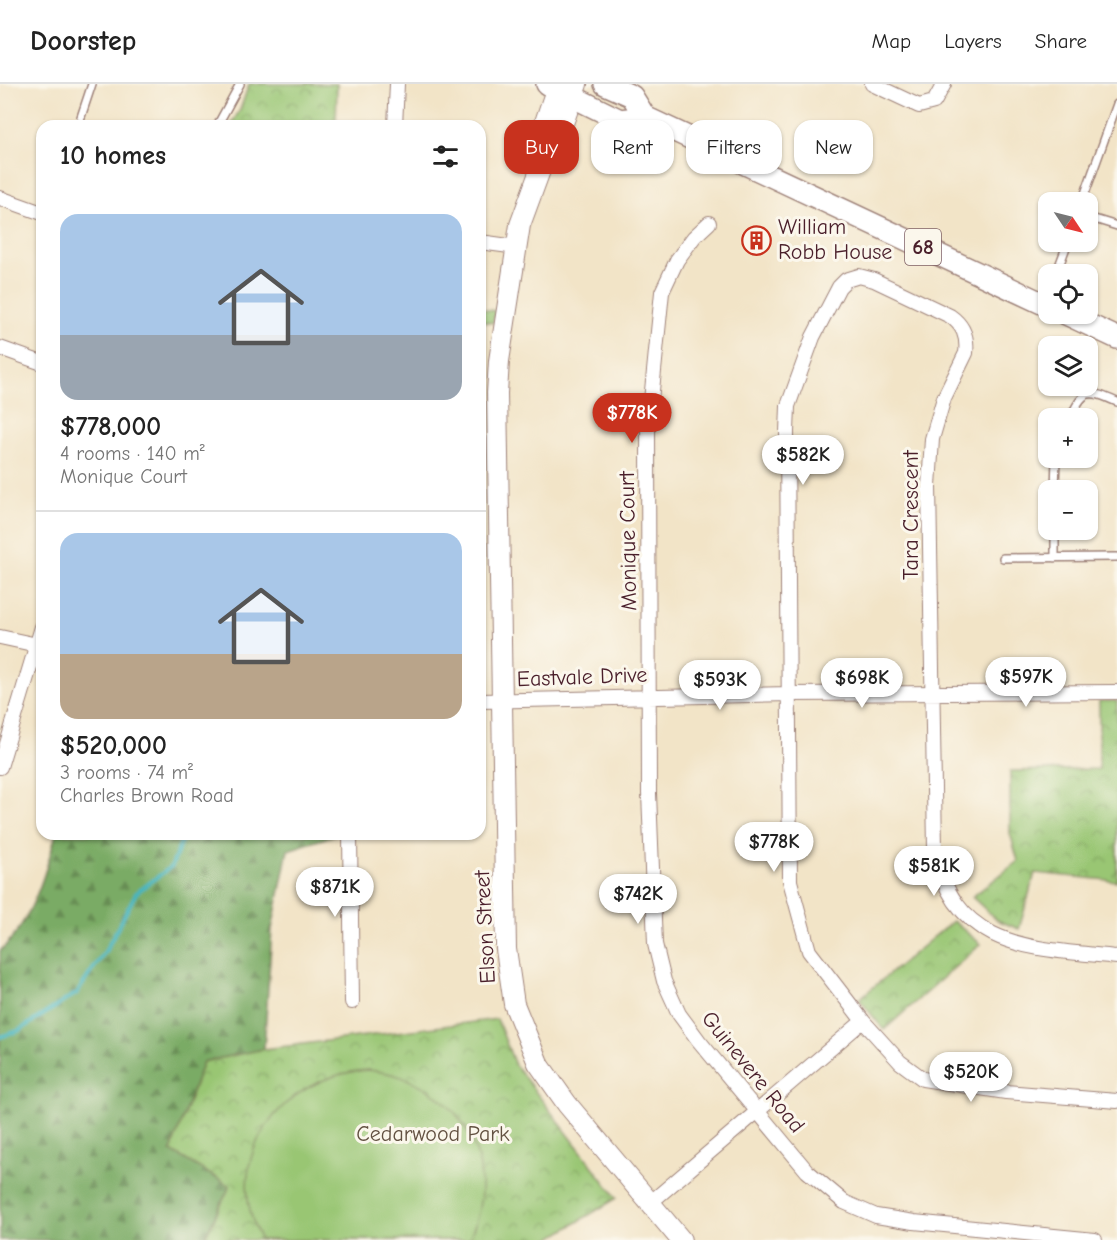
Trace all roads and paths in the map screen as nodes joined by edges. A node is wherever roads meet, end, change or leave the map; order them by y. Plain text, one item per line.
1 (92, 84) edge
2 (240, 84) edge
3 (397, 84) edge
4 (605, 84) edge
5 (872, 84) edge
6 (944, 84) edge
7 (562, 88) edge
8 (1117, 104) edge
9 (81, 117) dead end
10 (645, 117) junction
11 (220, 120) edge
12 (395, 120) edge
13 (1086, 192) edge
14 (0, 198) edge
15 (36, 211) edge
16 (1098, 220) edge
17 (709, 223) dead end
18 (1117, 226) edge
19 (486, 243) edge
20 (517, 247) junction
21 (1038, 297) edge
22 (1087, 324) edge
23 (1117, 338) edge
24 (0, 348) edge
25 (36, 361) edge
26 (1117, 402) edge
27 (1075, 408) edge
28 (1055, 540) edge
29 (1117, 557) edge
30 (1003, 558) dead end
31 (1055, 558) junction
32 (0, 637) edge
33 (36, 645) edge
34 (36, 655) edge
35 (1117, 692) edge
36 (934, 693) junction
37 (790, 694) junction
38 (648, 696) junction
39 (486, 701) edge
40 (501, 701) junction
41 (0, 767) edge
42 (350, 840) edge
43 (1117, 957) edge
44 (352, 1002) dead end
45 (863, 1021) junction
46 (1117, 1101) edge
47 (759, 1110) junction
48 (650, 1203) junction
49 (681, 1240) edge
50 (1095, 1240) edge

1 - 9 lane
2 - 11 lane
3 - 12 street
4 - 10 main road, 68
5 - 6 street
7 - 10 main road, 68
7 - 20 street, Elson Street
8 - 13 lane
10 - 21 main road, 68
14 - 15 street
16 - 18 lane
17 - 38 street, Monique Court
19 - 20 street
20 - 40 street, Elson Street
22 - 23 main road
24 - 25 street
26 - 27 lane
28 - 31 lane
29 - 31 lane
30 - 31 lane
32 - 33 street
34 - 41 street
35 - 36 street, Eastvale Drive
36 - 37 street, Eastvale Drive
36 - 37 street, Tara Crescent
36 - 43 street
37 - 38 street, Eastvale Drive
37 - 45 street
38 - 40 street, Eastvale Drive
38 - 47 street, Guinevere Road
39 - 40 street, Eastvale Drive
40 - 48 street, Elson Street
42 - 44 street
45 - 46 street
45 - 47 street
47 - 48 street
47 - 50 street, Guinevere Road
48 - 49 street, Elson Street

